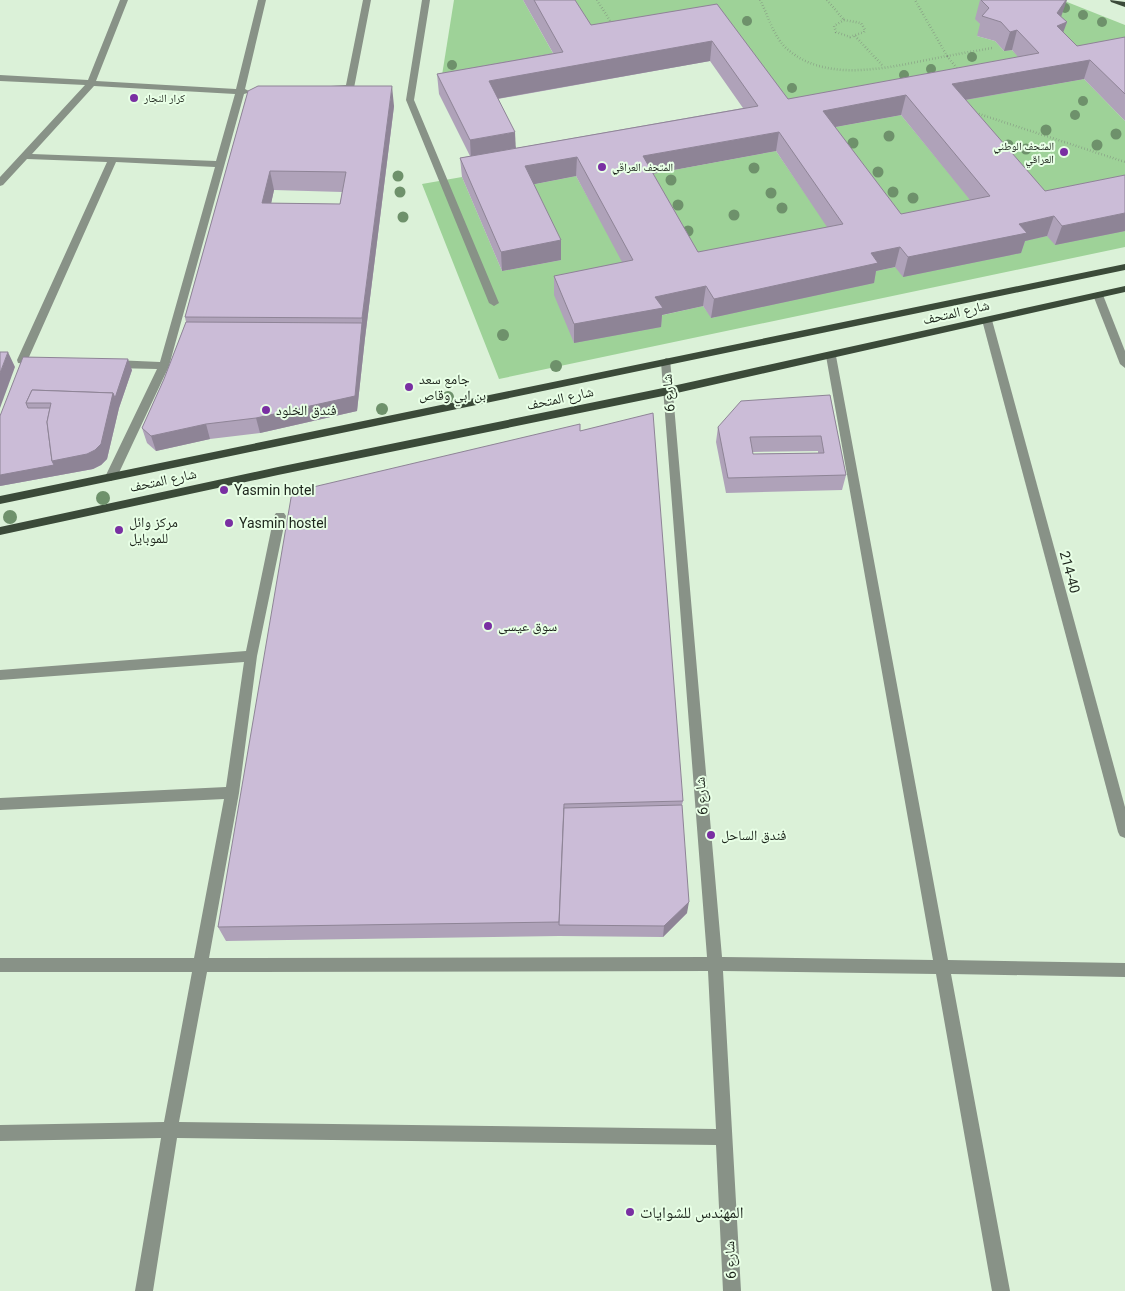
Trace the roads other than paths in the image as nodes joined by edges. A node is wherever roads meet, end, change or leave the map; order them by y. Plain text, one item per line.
1 (124, 0) edge
2 (262, 0) edge
3 (367, 0) edge
4 (426, 0) edge
5 (1114, 0) edge
6 (1125, 5) edge
7 (0, 78) edge
8 (91, 84) junction
9 (320, 89) edge
10 (240, 92) junction
11 (260, 92) edge
12 (24, 156) junction
13 (113, 160) junction
14 (220, 164) junction
15 (0, 183) edge
16 (1125, 267) edge
17 (1125, 289) edge
18 (1098, 295) junction
19 (494, 303) dead end
20 (987, 320) junction
21 (831, 356) junction
22 (41, 361) edge
23 (666, 362) junction
24 (107, 364) edge
25 (1125, 364) edge
26 (164, 366) junction
27 (668, 391) junction
28 (111, 477) junction
29 (0, 500) edge
30 (280, 516) dead end
31 (0, 531) edge
32 (251, 656) junction
33 (0, 675) edge
34 (232, 792) junction
35 (0, 804) edge
36 (1125, 832) edge
37 (201, 964) junction
38 (715, 964) junction
39 (0, 965) edge
40 (942, 967) junction
41 (1125, 970) edge
42 (170, 1130) junction
43 (0, 1133) edge
44 (723, 1137) junction
45 (144, 1291) edge
46 (732, 1291) edge
47 (1001, 1291) edge

1 - 8 street
2 - 10 street
3 - 9 street
4 - 19 street
5 - 6 main road
7 - 8 street
8 - 10 street
8 - 12 street
10 - 11 street
10 - 14 street
12 - 13 street
12 - 15 street
13 - 14 street
13 - 22 street
14 - 26 street
16 - 23 main road, شارع المتحف
17 - 18 main road, شارع المتحف
18 - 20 main road, شارع المتحف
18 - 25 street
20 - 21 main road, شارع المتحف
20 - 36 street, 214-40
21 - 27 main road, شارع المتحف
21 - 40 street
23 - 27 street, شارع 6
23 - 28 main road, شارع المتحف
24 - 26 street
26 - 28 street
27 - 31 main road, شارع المتحف
27 - 38 street, شارع 6
28 - 29 main road, شارع المتحف
30 - 32 street
32 - 33 street
32 - 34 street
34 - 35 street
34 - 37 street
37 - 38 street
37 - 39 street
37 - 42 street
38 - 40 street
38 - 44 street, شارع 6
40 - 41 street
40 - 47 street
42 - 43 street
42 - 44 street
42 - 45 street
44 - 46 street, شارع 6

